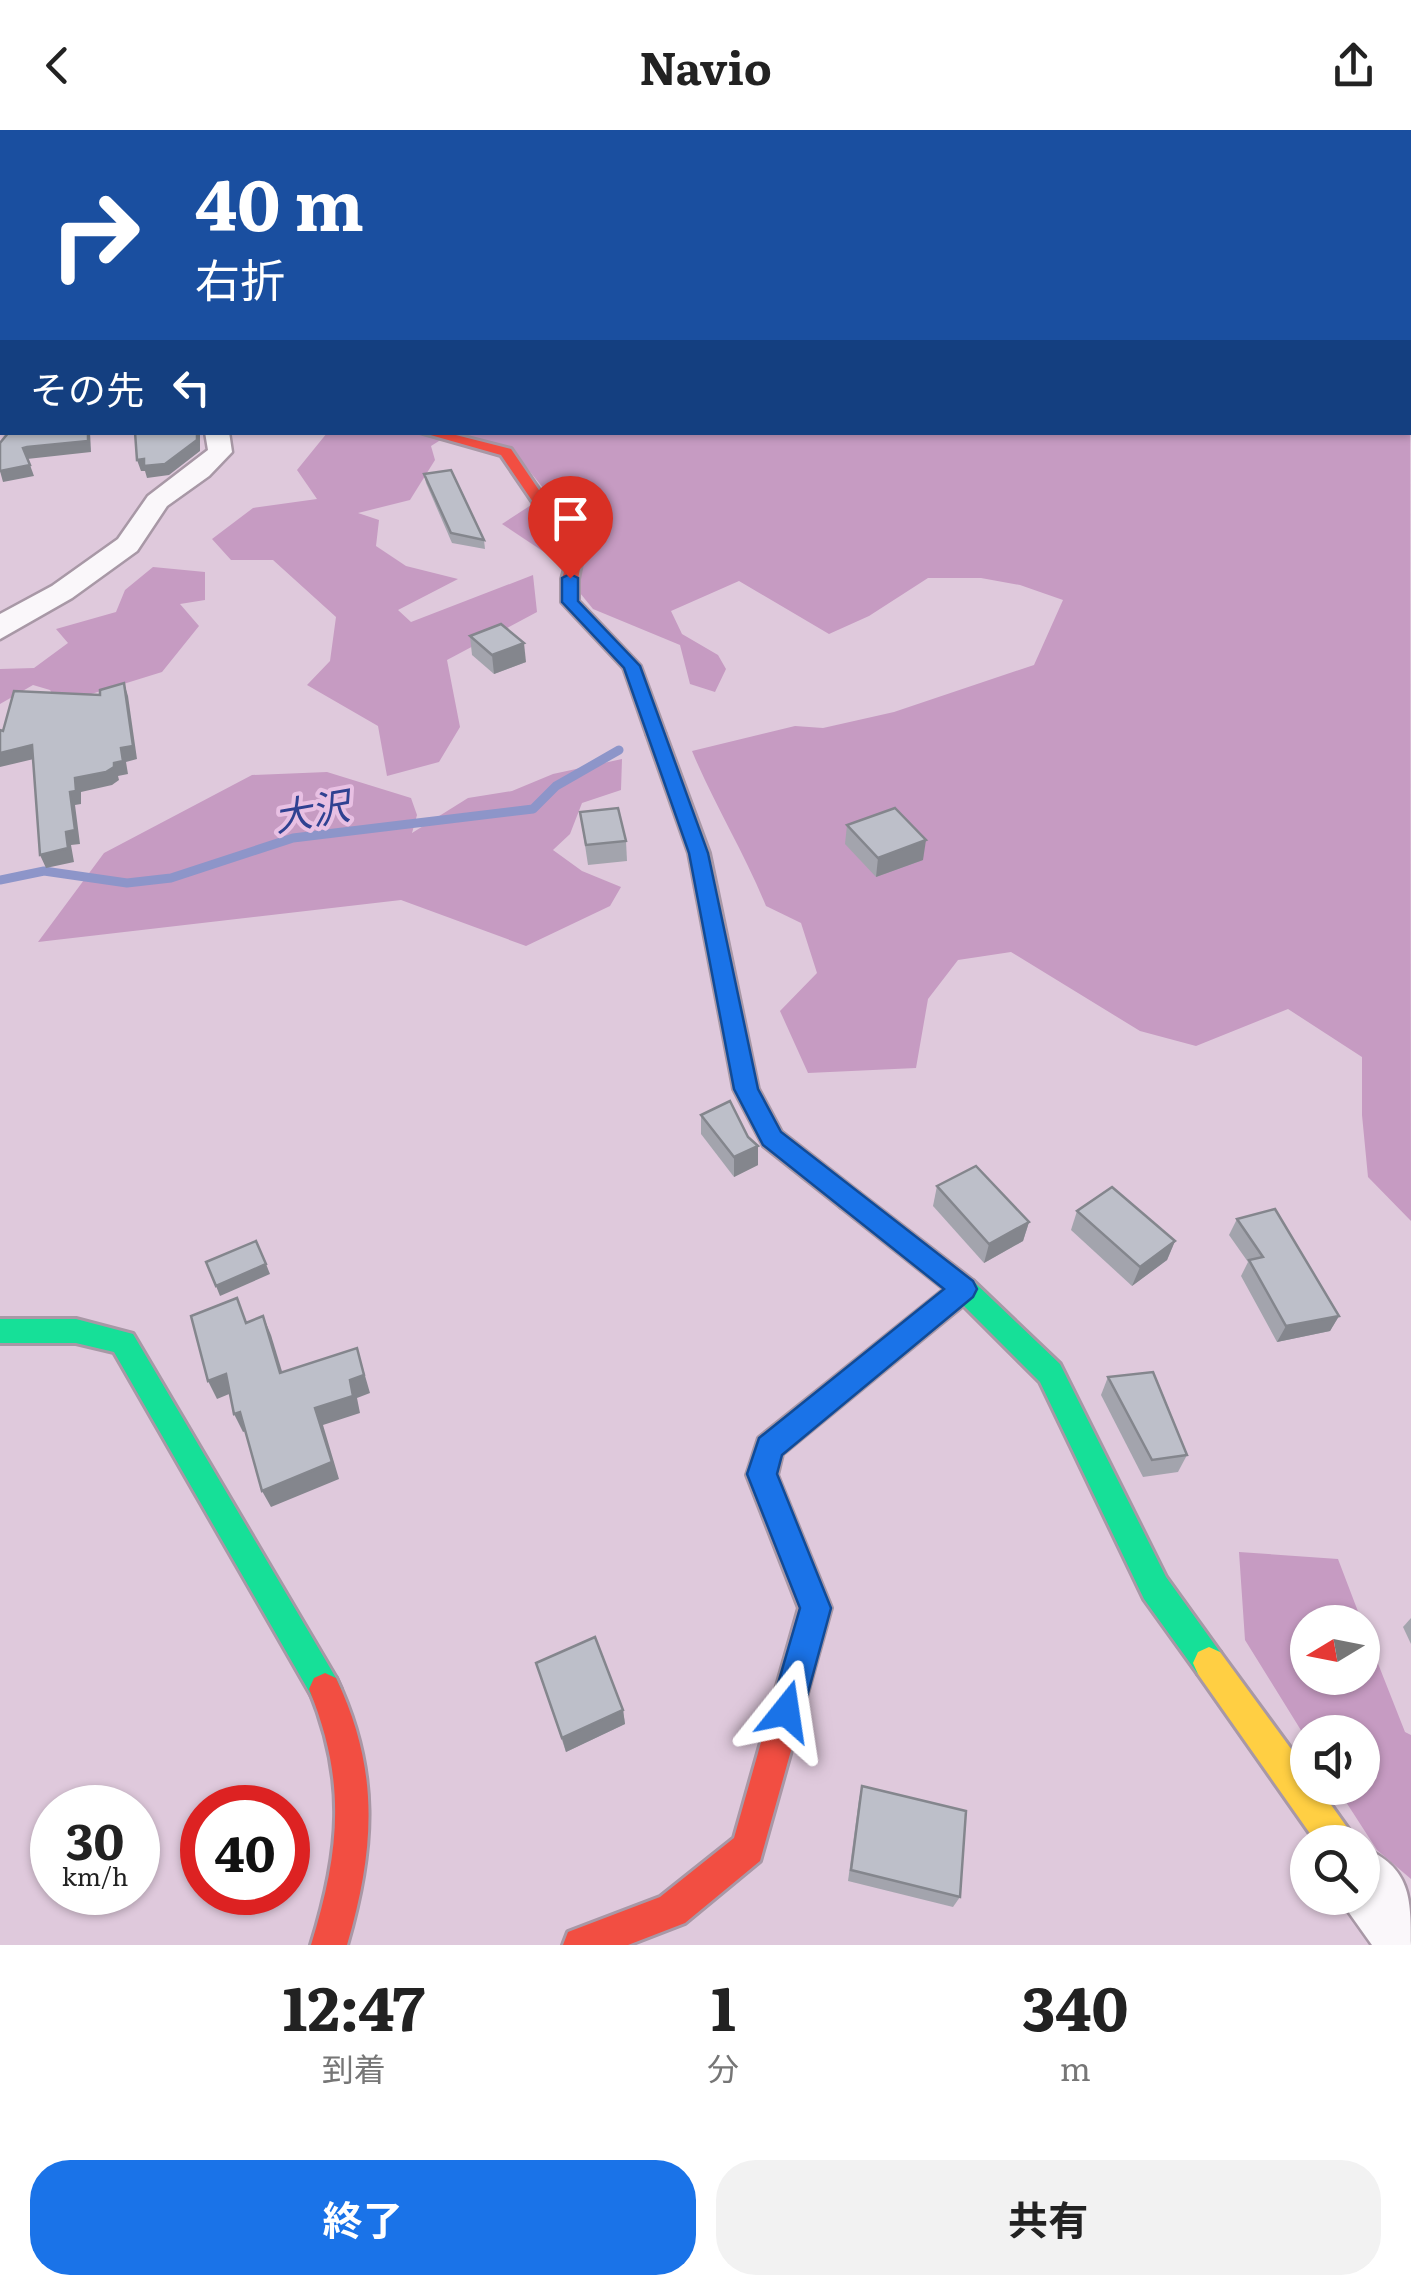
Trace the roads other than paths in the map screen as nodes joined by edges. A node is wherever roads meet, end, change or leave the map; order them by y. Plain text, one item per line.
1 (217, 435) edge
2 (438, 435) edge
3 (0, 630) edge
4 (964, 1289) junction
5 (0, 1332) edge
6 (1325, 1825) edge
7 (1380, 1903) edge
8 (329, 1945) edge
9 (581, 1945) edge
10 (1411, 1945) edge

1 - 3 street
2 - 4 street
4 - 6 street
4 - 9 street
5 - 8 street
7 - 10 street

